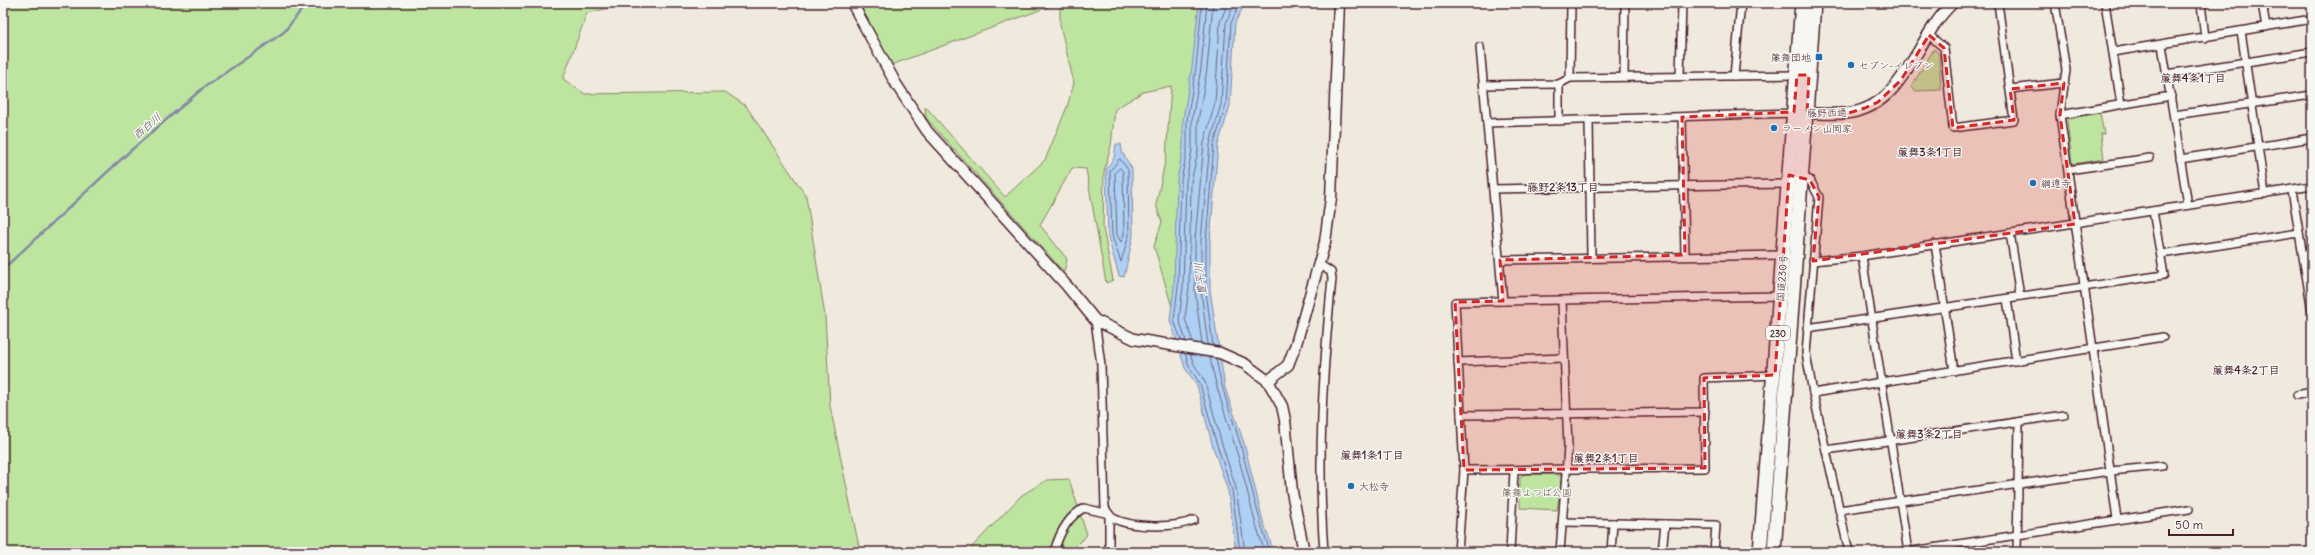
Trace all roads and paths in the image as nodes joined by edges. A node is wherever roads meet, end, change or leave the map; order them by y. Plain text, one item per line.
1 (852, 3) edge
2 (1339, 3) edge
3 (1572, 3) edge
4 (1625, 3) edge
5 (1682, 3) edge
6 (1740, 3) edge
7 (1802, 3) edge
8 (1814, 3) edge
9 (1953, 3) edge
10 (1998, 3) edge
11 (2055, 3) edge
12 (2105, 3) edge
13 (2201, 3) edge
14 (2262, 3) edge
15 (2312, 19) edge
16 (2266, 27) junction
17 (2241, 31) junction
18 (1929, 35) junction
19 (2205, 38) junction
20 (2162, 45) junction
21 (1480, 47) dead end
22 (2113, 52) junction
23 (2312, 52) edge
24 (2246, 62) junction
25 (2167, 74) junction
26 (1803, 75) junction
27 (1680, 76) junction
28 (1734, 76) junction
29 (1624, 77) junction
30 (1570, 78) junction
31 (2064, 83) junction
32 (1484, 84) junction
33 (1558, 84) junction
34 (2010, 89) junction
35 (2312, 95) edge
36 (2171, 96) junction
37 (2121, 104) junction
38 (2252, 104) junction
39 (1794, 113) junction
40 (1807, 113) junction
41 (2060, 115) junction
42 (2174, 115) junction
43 (1682, 117) junction
44 (1559, 120) junction
45 (1589, 120) junction
46 (1487, 123) junction
47 (2312, 138) edge
48 (2259, 146) junction
49 (2150, 158) dead end
50 (2180, 159) junction
51 (2068, 170) junction
52 (1793, 179) junction
53 (1684, 185) junction
54 (2312, 186) edge
55 (1590, 187) junction
56 (1493, 190) junction
57 (2292, 190) junction
58 (2265, 194) junction
59 (2188, 205) junction
60 (2153, 211) junction
61 (2075, 224) junction
62 (2299, 233) junction
63 (2010, 234) junction
64 (1935, 244) junction
65 (2312, 253) edge
66 (1783, 254) junction
67 (2161, 254) junction
68 (1685, 255) junction
69 (2303, 255) junction
70 (1862, 256) junction
71 (1592, 257) junction
72 (1500, 260) junction
73 (1813, 261) junction
74 (1319, 264) junction
75 (2085, 287) junction
76 (1781, 296) junction
77 (2020, 296) junction
78 (2007, 298) junction
79 (1503, 301) junction
80 (1562, 301) junction
81 (1946, 307) junction
82 (2312, 311) edge
83 (1871, 318) junction
84 (1095, 320) junction
85 (1807, 328) junction
86 (2163, 337) dead end
87 (2094, 348) junction
88 (1564, 358) junction
89 (2016, 361) junction
90 (1458, 362) junction
91 (1954, 371) junction
92 (1775, 375) junction
93 (1268, 382) junction
94 (1881, 383) junction
95 (2312, 392) edge
96 (1813, 393) junction
97 (2297, 395) dead end
98 (1705, 412) junction
99 (1567, 414) junction
100 (1461, 415) junction
101 (2064, 415) dead end
102 (2020, 422) junction
103 (1890, 441) junction
104 (1826, 450) junction
105 (2162, 466) dead end
106 (1464, 470) junction
107 (1514, 470) junction
108 (1567, 470) junction
109 (2111, 470) junction
110 (2018, 484) junction
111 (1900, 500) junction
112 (2189, 508) dead end
113 (1839, 510) junction
114 (1109, 514) junction
115 (2117, 519) junction
116 (1194, 520) dead end
117 (1563, 522) junction
118 (1613, 523) junction
119 (1665, 524) junction
120 (2017, 535) junction
121 (1054, 552) edge
122 (1109, 552) edge
123 (1304, 552) edge
124 (1324, 552) edge
125 (1458, 552) edge
126 (1510, 552) edge
127 (1560, 552) edge
128 (1610, 552) edge
129 (1662, 552) edge
130 (1714, 552) edge
131 (1760, 552) edge
132 (1774, 552) edge
133 (1849, 552) edge
134 (1908, 552) edge
135 (2017, 552) edge

1 - 84 street
2 - 74 street
3 - 30 street
4 - 29 street
5 - 27 street
6 - 28 street
7 - 26 highway, 国道230号 / 230
8 - 26 highway, 国道230号 / 230
9 - 18 street, 藤野西通
10 - 34 street
11 - 31 street
12 - 22 street
13 - 19 street
14 - 16 street
15 - 16 street
16 - 17 street
17 - 19 street
17 - 24 street
18 - 34 street
18 - 40 street, 藤野西通
19 - 20 street
20 - 22 street
20 - 25 street
21 - 32 street
22 - 37 street
23 - 24 street
24 - 25 street
24 - 38 street
25 - 36 street
26 - 28 street
26 - 39 highway, 国道230号 / 230
26 - 40 highway, 国道230号 / 230
27 - 28 street
27 - 29 street
29 - 30 street
30 - 33 street
31 - 34 street
31 - 41 street
32 - 33 street
32 - 46 street
33 - 44 street
35 - 38 street
36 - 37 street
36 - 42 street
37 - 41 street
38 - 42 street
38 - 48 street
39 - 40 street, 藤野西通
39 - 43 street
39 - 52 highway, 国道230号 / 230
40 - 52 highway, 国道230号 / 230
41 - 51 street
42 - 50 street
43 - 45 street
43 - 53 street
44 - 45 street
44 - 46 street
45 - 55 street
46 - 56 street
47 - 48 street
48 - 50 street
48 - 58 street
49 - 51 street
50 - 59 street
51 - 61 street
52 - 53 street
52 - 66 highway, 国道230号 / 230
52 - 73 street
52 - 132 highway, 国道230号 / 230
53 - 55 street
53 - 68 street
54 - 57 street
55 - 56 street
55 - 71 street
56 - 72 street
57 - 58 street
57 - 62 street
58 - 59 street
59 - 60 street
60 - 61 street
60 - 67 street
61 - 63 street
61 - 75 street
62 - 67 street
62 - 69 street
63 - 64 street
63 - 77 street
64 - 70 street
64 - 81 street
65 - 69 street
66 - 68 street
66 - 76 highway, 国道230号 / 230
67 - 75 street
68 - 71 street
69 - 82 street
70 - 73 street
70 - 83 street
71 - 72 street
72 - 79 street
73 - 85 street
74 - 93 street
74 - 124 street
75 - 77 street
75 - 87 street
76 - 80 street
76 - 92 highway, 国道230号 / 230
77 - 78 street
78 - 81 street
78 - 89 street
79 - 80 street
79 - 90 street
80 - 88 street
81 - 83 street
81 - 91 street
83 - 85 street
83 - 94 street
84 - 93 street
84 - 114 street
85 - 96 street
86 - 87 street
87 - 89 street
87 - 109 street
88 - 90 street
88 - 99 street
89 - 91 street
90 - 100 street
91 - 94 street
92 - 98 street
92 - 131 highway, 国道230号 / 230
93 - 123 street
94 - 96 street
94 - 103 street
95 - 97 street
96 - 104 street
98 - 99 street
98 - 108 street
99 - 100 street
99 - 108 street
100 - 106 street
101 - 102 street
102 - 103 street
102 - 110 street
103 - 104 street
103 - 111 street
104 - 113 street
105 - 109 street
106 - 107 street
106 - 125 street
107 - 108 street
107 - 126 street
108 - 117 street
109 - 110 street
109 - 115 street
110 - 111 street
110 - 120 street
111 - 113 street
111 - 134 street
112 - 115 street
113 - 133 street
114 - 116 street
114 - 121 street
114 - 122 street
115 - 120 street
117 - 118 street
117 - 127 street
118 - 119 street
118 - 128 street
119 - 129 street
119 - 130 street
120 - 134 street
120 - 135 street

